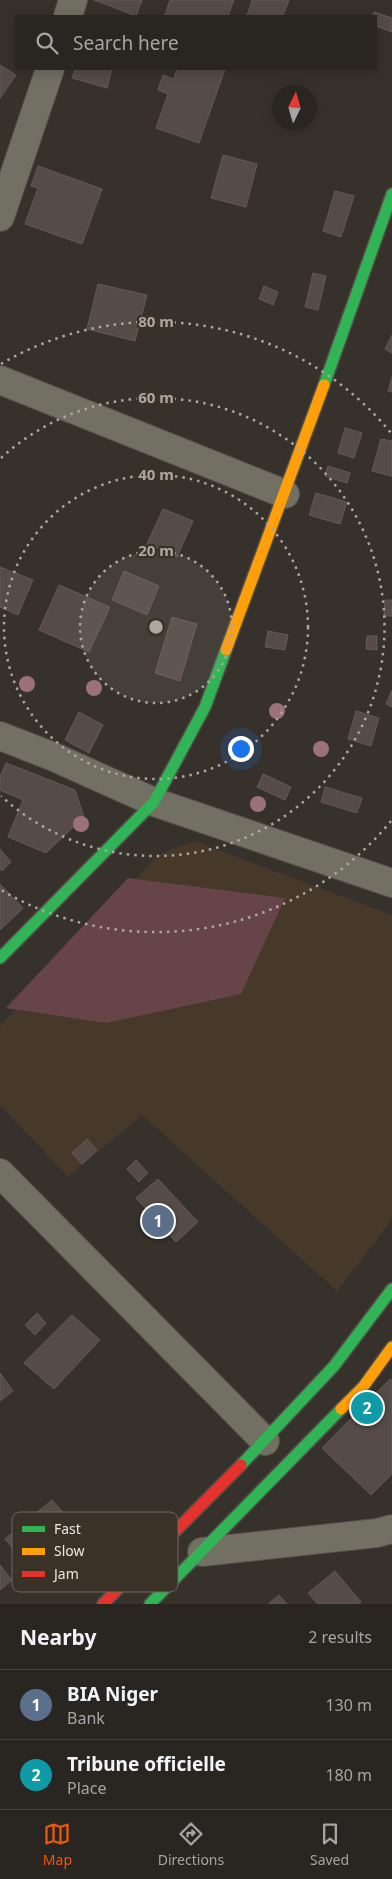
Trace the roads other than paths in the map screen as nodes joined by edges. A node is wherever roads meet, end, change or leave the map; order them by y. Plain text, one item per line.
1 (73, 0) edge
2 (68, 15) edge
3 (50, 70) edge
4 (392, 194) edge
5 (0, 217) edge
6 (0, 380) edge
7 (285, 494) junction
8 (0, 736) edge
9 (154, 802) junction
10 (392, 883) edge
11 (0, 958) edge
12 (0, 1172) edge
13 (392, 1289) edge
14 (392, 1347) edge
15 (265, 1441) junction
16 (178, 1529) edge
17 (392, 1529) edge
18 (202, 1552) junction
19 (178, 1576) edge
20 (115, 1592) edge
21 (162, 1592) edge
22 (103, 1604) edge
23 (150, 1604) edge

1 - 2 street
3 - 5 street
4 - 7 main road
6 - 7 street
7 - 9 main road
8 - 9 street
9 - 10 street
9 - 11 main road
12 - 15 street
13 - 15 main road
14 - 18 main road
15 - 16 main road
17 - 18 street
18 - 19 main road
20 - 22 main road
21 - 23 main road

